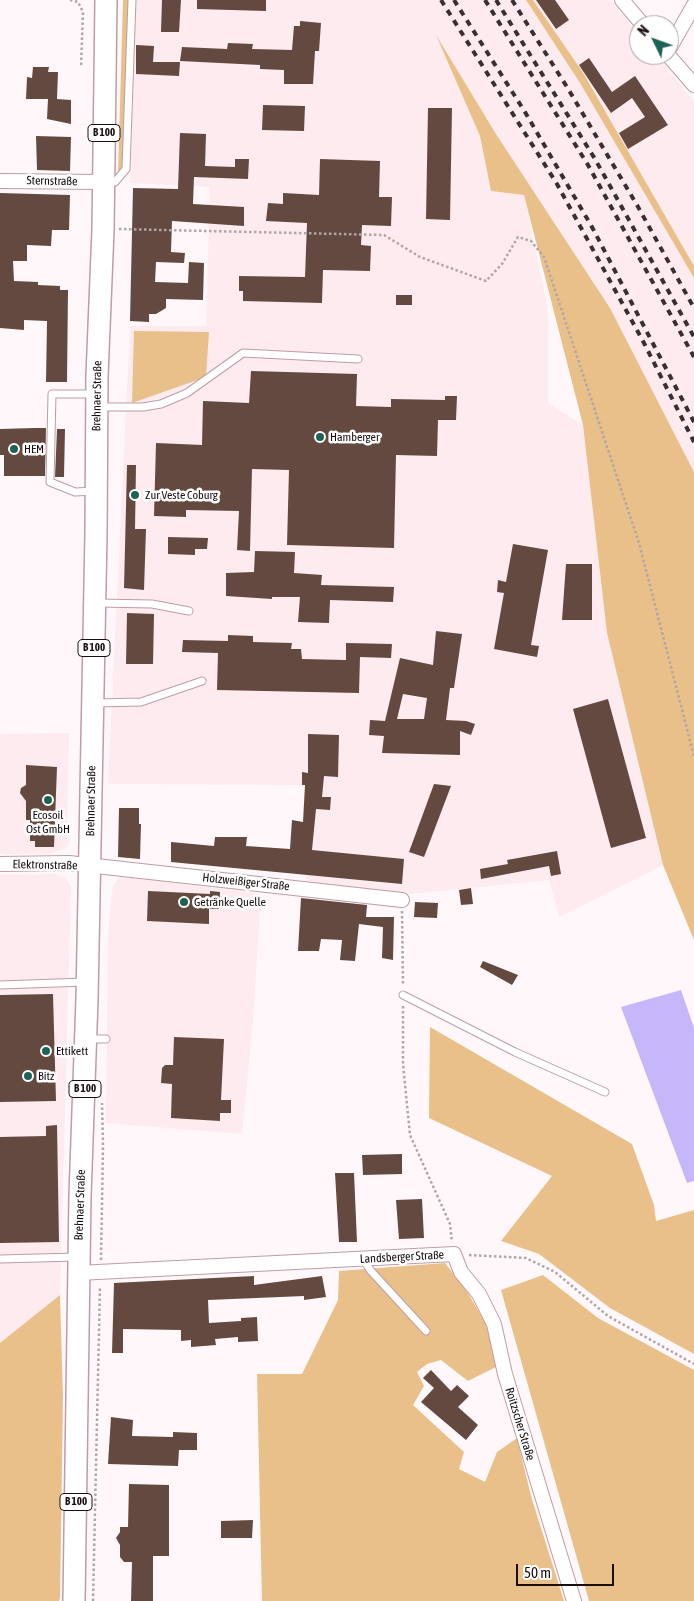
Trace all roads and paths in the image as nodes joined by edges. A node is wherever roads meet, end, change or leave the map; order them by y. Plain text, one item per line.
1 (70, 0) edge
2 (106, 0) edge
3 (132, 0) edge
4 (622, 0) edge
5 (694, 5) edge
6 (635, 15) edge
7 (679, 31) edge
8 (677, 65) edge
9 (81, 67) dead end
10 (694, 85) edge
11 (0, 181) edge
12 (103, 182) junction
13 (103, 230) junction
14 (358, 358) dead end
15 (96, 400) junction
16 (95, 491) junction
17 (95, 603) junction
18 (189, 611) dead end
19 (202, 682) dead end
20 (93, 703) junction
21 (694, 756) edge
22 (0, 864) edge
23 (90, 866) junction
24 (402, 900) joint
25 (88, 982) junction
26 (0, 985) edge
27 (403, 995) junction
28 (605, 1092) dead end
29 (102, 1095) dead end
30 (454, 1254) junction
31 (0, 1259) edge
32 (363, 1259) junction
33 (78, 1265) junction
34 (100, 1273) junction
35 (426, 1330) dead end
36 (694, 1364) edge
37 (74, 1601) edge
38 (93, 1601) edge
39 (574, 1601) edge

1 - 9 path
2 - 12 main road, Brehnaer Straße / B 100
3 - 12 lane
4 - 6 street
5 - 7 street
8 - 10 street
11 - 12 street, Sternstraße
12 - 13 main road, Brehnaer Straße / B 100
13 - 15 main road, Brehnaer Straße / B 100
13 - 21 path
14 - 15 lane
15 - 16 main road, Brehnaer Straße / B 100
15 - 16 lane
16 - 17 main road, Brehnaer Straße / B 100
17 - 18 lane
17 - 20 main road, Brehnaer Straße / B 100
19 - 20 lane
20 - 23 main road, Brehnaer Straße / B 100
22 - 23 street, Elektronstraße
23 - 24 street, Holzweißiger Straße
23 - 25 main road, Brehnaer Straße / B 100
24 - 27 path
25 - 26 lane
25 - 33 main road, Brehnaer Straße / B 100
27 - 28 lane
27 - 30 path
29 - 34 path
30 - 32 street, Landsberger Straße
30 - 36 path, Landsberger Straße
30 - 39 street, Roitzscher Straße
31 - 33 lane
32 - 34 street, Landsberger Straße
32 - 35 lane
33 - 34 street, Landsberger Straße
33 - 37 main road, Brehnaer Straße / B 100
34 - 38 path

